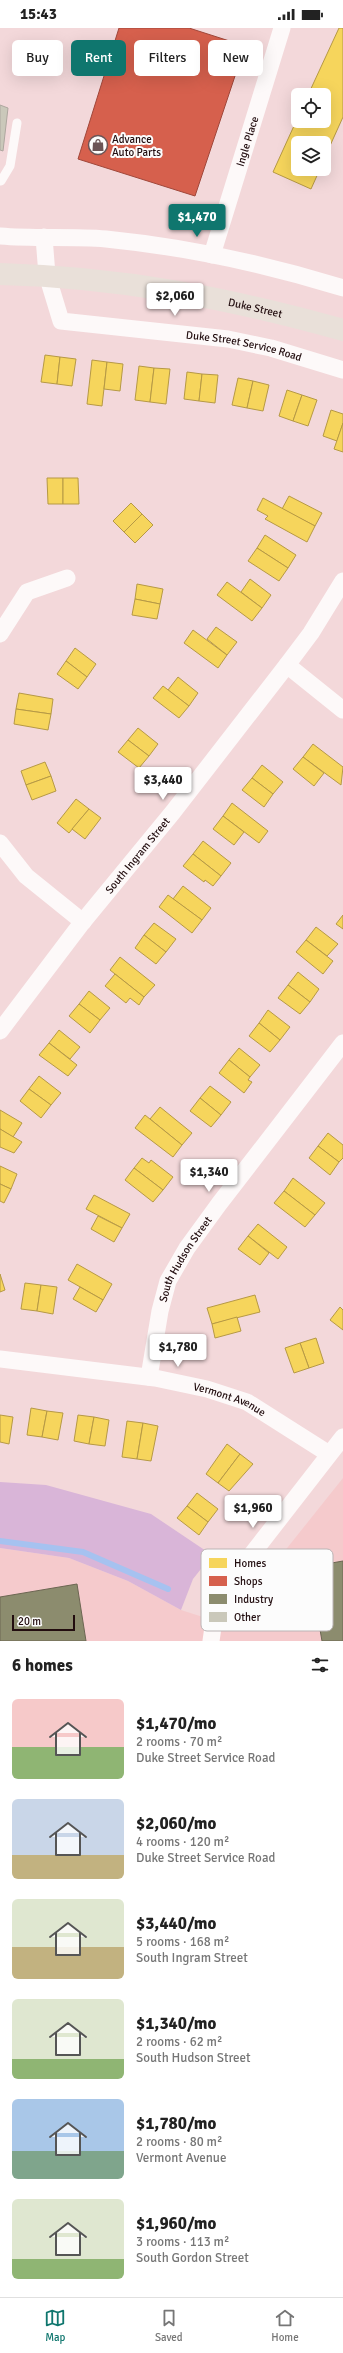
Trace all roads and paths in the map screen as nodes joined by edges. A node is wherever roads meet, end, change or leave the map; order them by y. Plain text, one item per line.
1 (282, 28) edge
2 (17, 123) dead end
3 (0, 184) edge
4 (0, 236) edge
5 (44, 237) junction
6 (212, 255) junction
7 (0, 274) edge
8 (47, 275) junction
9 (343, 288) edge
10 (343, 330) edge
11 (343, 370) edge
12 (67, 578) dead end
13 (343, 581) edge
14 (0, 634) edge
15 (287, 665) junction
16 (343, 710) edge
17 (0, 843) edge
18 (82, 922) junction
19 (0, 1031) edge
20 (343, 1043) edge
21 (0, 1359) edge
22 (149, 1377) junction
23 (343, 1437) edge
24 (329, 1454) junction
25 (256, 1549) edge
26 (212, 1631) edge
27 (211, 1641) edge

1 - 6 street, Ingle Place
2 - 3 lane
4 - 5 street
5 - 6 street
5 - 8 street, Duke Street Service Road
6 - 9 street
7 - 8 main road, Duke Street
8 - 10 main road, Duke Street
8 - 11 street, Duke Street Service Road
12 - 14 street
13 - 15 street, South Ingram Street
15 - 16 street
15 - 18 street, South Ingram Street
17 - 18 street
18 - 19 street, South Ingram Street
20 - 22 street, South Hudson Street
21 - 22 street, Vermont Avenue
22 - 24 street, Vermont Avenue
23 - 24 street
24 - 25 street
26 - 27 street

